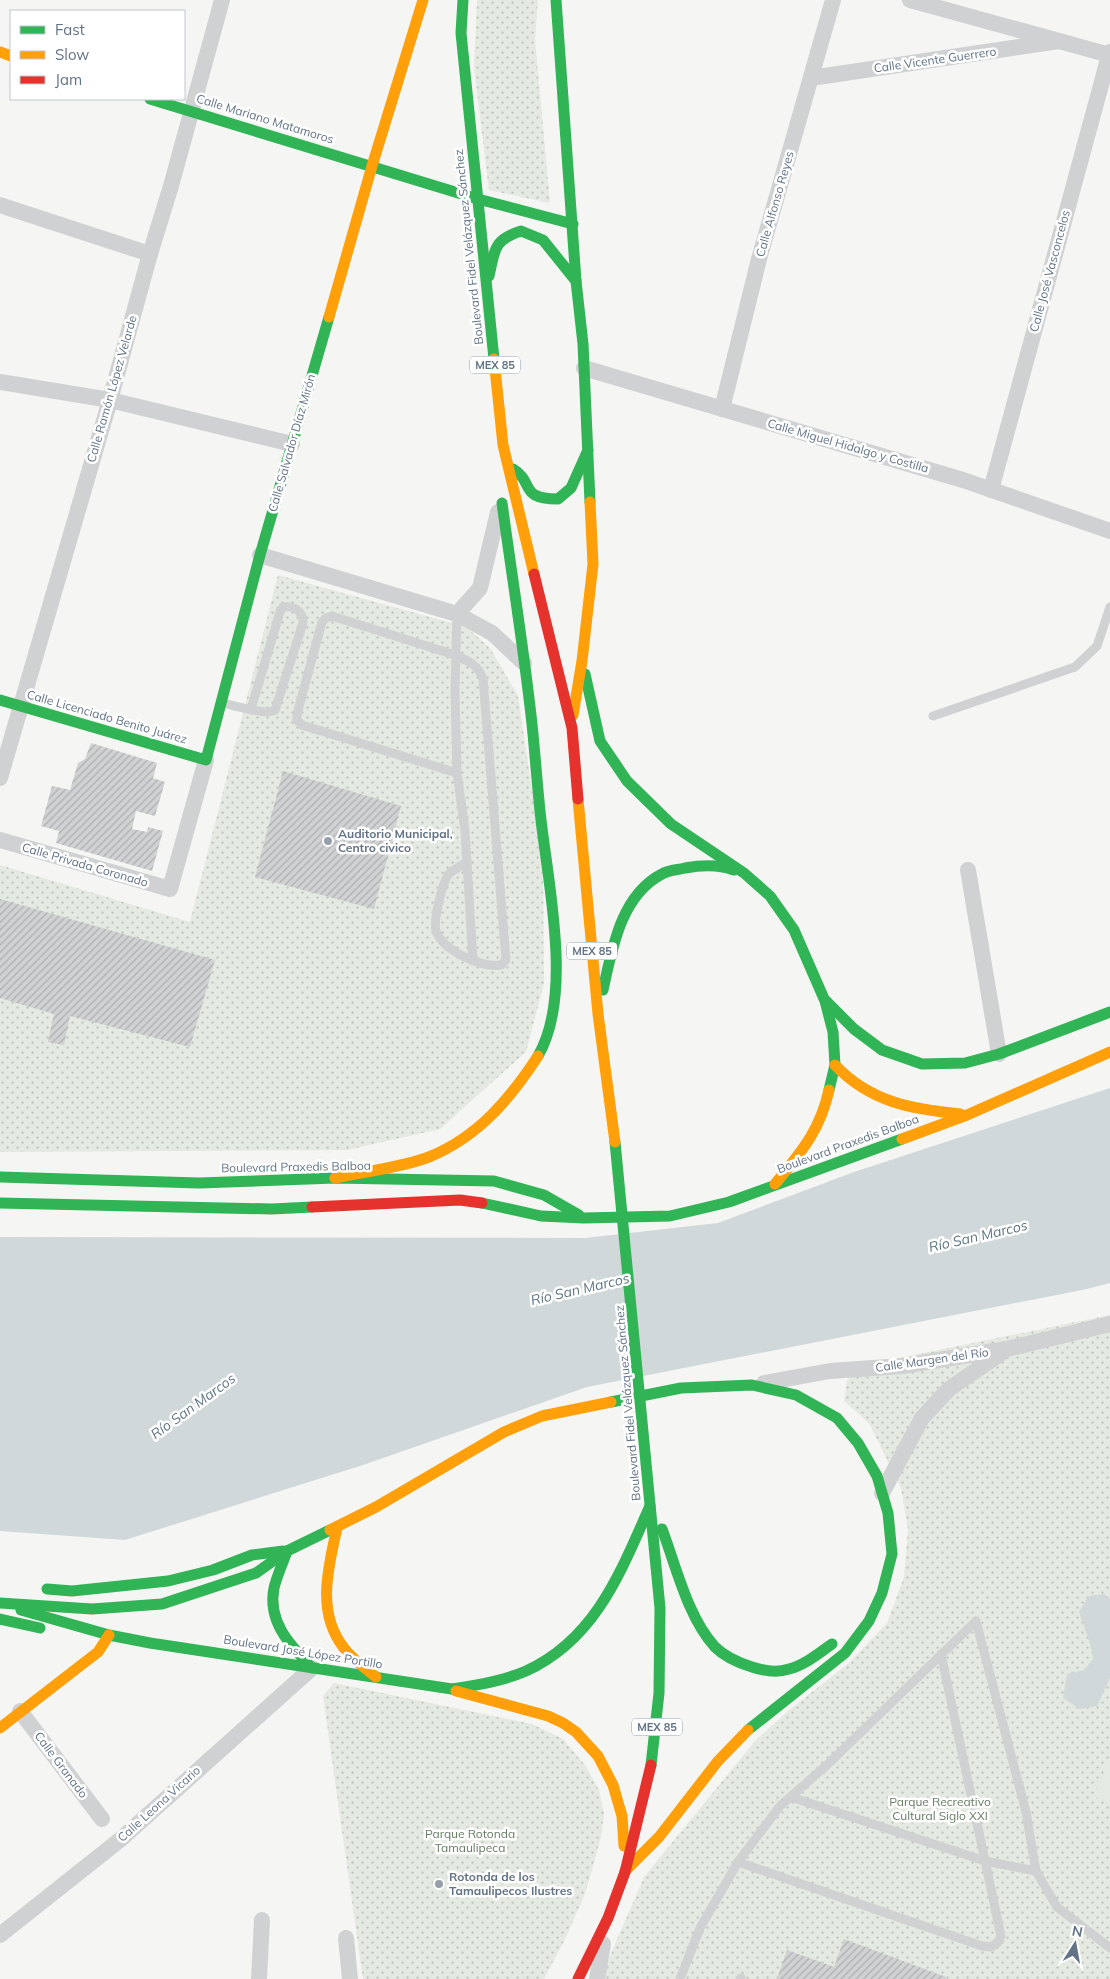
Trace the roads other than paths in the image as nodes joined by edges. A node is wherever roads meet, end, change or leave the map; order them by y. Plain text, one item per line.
1 (222, 0) edge
2 (423, 0) edge
3 (463, 0) edge
4 (556, 0) edge
5 (833, 0) edge
6 (910, 0) edge
7 (1059, 41) junction
8 (1110, 54) edge
9 (811, 78) junction
10 (153, 100) edge
11 (192, 112) junction
12 (372, 166) junction
13 (478, 199) junction
14 (0, 205) edge
15 (573, 224) junction
16 (150, 254) junction
17 (576, 281) junction
18 (487, 289) junction
19 (584, 368) junction
20 (0, 382) edge
21 (110, 400) junction
22 (722, 409) junction
23 (292, 444) junction
24 (588, 450) junction
25 (510, 468) junction
26 (991, 490) junction
27 (500, 492) junction
28 (1110, 532) edge
29 (260, 555) junction
30 (1110, 607) edge
31 (457, 614) junction
32 (455, 655) junction
33 (582, 661) junction
34 (524, 663) junction
35 (0, 700) edge
36 (222, 702) junction
37 (20, 706) junction
38 (251, 709) junction
39 (934, 716) dead end
40 (571, 723) junction
41 (206, 760) junction
42 (457, 773) junction
43 (0, 778) edge
44 (0, 840) edge
45 (467, 862) junction
46 (968, 870) dead end
47 (744, 873) junction
48 (170, 889) joint
49 (473, 961) junction
50 (825, 1001) junction
51 (1110, 1012) edge
52 (598, 1014) junction
53 (1110, 1052) edge
54 (999, 1054) junction
55 (835, 1064) junction
56 (968, 1115) junction
57 (0, 1177) edge
58 (335, 1178) junction
59 (772, 1186) junction
60 (0, 1203) edge
61 (584, 1218) junction
62 (1110, 1324) edge
63 (1007, 1349) junction
64 (752, 1385) junction
65 (882, 1493) junction
66 (652, 1503) junction
67 (337, 1528) junction
68 (286, 1551) junction
69 (38, 1588) dead end
70 (0, 1603) edge
71 (0, 1620) edge
72 (869, 1621) junction
73 (107, 1638) junction
74 (941, 1654) junction
75 (312, 1668) junction
76 (376, 1677) junction
77 (452, 1689) junction
78 (20, 1711) junction
79 (0, 1728) edge
80 (791, 1797) junction
81 (102, 1819) dead end
82 (985, 1861) junction
83 (738, 1862) junction
84 (1036, 1871) junction
85 (625, 1872) junction
86 (608, 1918) junction
87 (262, 1920) dead end
88 (0, 1935) edge
89 (346, 1938) dead end
90 (1110, 1948) edge
91 (259, 1979) edge
92 (350, 1979) edge
93 (578, 1979) edge
94 (597, 1979) edge
95 (680, 1979) edge

1 - 11 street, Calle Ramón López Velarde
2 - 12 main road, Calle Salvador Díaz Mirón
3 - 13 main road, Boulevard Fidel Velázquez Sánchez / MEX 85
4 - 15 main road, Boulevard Fidel Velázquez Sánchez / MEX 85
5 - 9 street, Calle Alfonso Reyes
6 - 7 street, Calle Vicente Guerrero
7 - 8 street, Calle Vicente Guerrero
7 - 9 street, Calle Vicente Guerrero
8 - 26 street, Calle José Vasconcelos
9 - 22 street, Calle Alfonso Reyes
10 - 11 main road, Calle Mariano Matamoros
11 - 12 main road, Calle Mariano Matamoros
11 - 16 street, Calle Ramón López Velarde
12 - 13 main road, Calle Mariano Matamoros
12 - 23 main road, Calle Salvador Díaz Mirón
13 - 15 main road, Calle Mariano Matamoros
13 - 18 main road, Boulevard Fidel Velázquez Sánchez / MEX 85
14 - 16 street
15 - 17 main road, Boulevard Fidel Velázquez Sánchez / MEX 85
16 - 21 street, Calle Ramón López Velarde
17 - 18 main road
17 - 19 main road, Boulevard Fidel Velázquez Sánchez / MEX 85
18 - 25 main road, Boulevard Fidel Velázquez Sánchez / MEX 85
19 - 22 street, Calle Miguel Hidalgo y Costilla
19 - 24 main road, Boulevard Fidel Velázquez Sánchez / MEX 85
20 - 21 street
21 - 23 street
21 - 37 street, Calle Ramón López Velarde
22 - 26 street, Calle Miguel Hidalgo y Costilla
23 - 29 main road, Calle Salvador Díaz Mirón
24 - 25 main road
24 - 33 main road, Boulevard Fidel Velázquez Sánchez / MEX 85
25 - 27 main road
25 - 40 main road, Boulevard Fidel Velázquez Sánchez / MEX 85
26 - 28 street, Calle Miguel Hidalgo y Costilla
27 - 31 street
27 - 34 main road
29 - 31 street
29 - 36 main road, Calle Salvador Díaz Mirón
30 - 39 lane
31 - 32 lane
31 - 34 street
32 - 42 lane
32 - 42 lane
32 - 49 lane
33 - 40 main road, Boulevard Fidel Velázquez Sánchez / MEX 85
33 - 47 main road
34 - 58 main road
35 - 37 main road, Calle Licenciado Benito Juárez
36 - 38 lane
36 - 41 main road, Calle Salvador Díaz Mirón
37 - 41 main road, Calle Licenciado Benito Juárez
37 - 43 street, Calle Ramón López Velarde
38 - 38 lane
40 - 52 main road, Boulevard Fidel Velázquez Sánchez / MEX 85
41 - 48 street, Calle Salvador Díaz Mirón
42 - 45 lane
44 - 48 street, Calle Privada Coronado
45 - 49 lane
45 - 49 lane
46 - 54 street
47 - 50 main road
47 - 52 main road
50 - 54 main road
50 - 55 main road
51 - 54 main road
52 - 66 main road, Boulevard Fidel Velázquez Sánchez / MEX 85
53 - 56 main road, Boulevard Praxedis Balboa
55 - 56 main road
55 - 59 main road
56 - 59 main road, Boulevard Praxedis Balboa
57 - 58 main road, Boulevard Praxedis Balboa
58 - 61 main road, Boulevard Praxedis Balboa
59 - 61 main road, Boulevard Praxedis Balboa
60 - 61 main road, Boulevard Praxedis Balboa
62 - 63 street, Calle Margen del Río
63 - 64 street, Calle Margen del Río
63 - 65 street
64 - 65 main road
64 - 67 main road
65 - 72 main road
66 - 72 main road
66 - 77 main road
66 - 85 main road, Boulevard Fidel Velázquez Sánchez / MEX 85
67 - 68 main road
67 - 76 main road
68 - 69 main road
68 - 70 main road
68 - 75 main road
70 - 73 main road, Boulevard José López Portillo
71 - 73 main road, Boulevard José López Portillo
72 - 85 main road
73 - 75 main road, Boulevard José López Portillo
73 - 78 main road
74 - 80 lane
74 - 82 lane
74 - 84 lane
75 - 76 main road, Boulevard José López Portillo
75 - 88 street, Calle Leona Vicario
76 - 77 main road, Boulevard José López Portillo
77 - 85 main road
78 - 79 main road
78 - 81 street, Calle Granado
80 - 82 lane
80 - 83 lane
82 - 83 lane
82 - 84 lane
83 - 95 lane
84 - 90 lane
85 - 86 main road, Boulevard Fidel Velázquez Sánchez / MEX 85
86 - 93 main road, Boulevard Fidel Velázquez Sánchez / MEX 85
86 - 94 street
87 - 91 street
89 - 92 street

